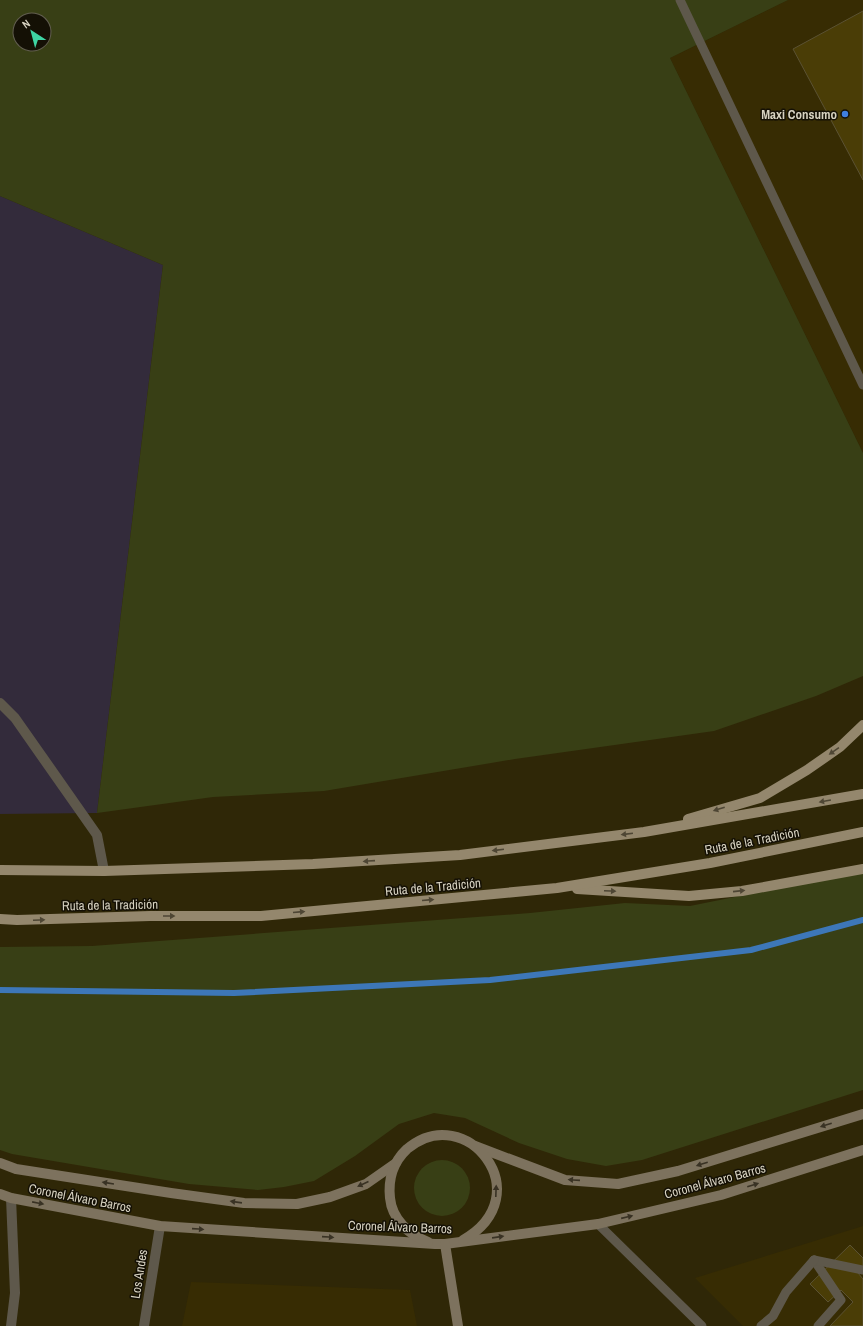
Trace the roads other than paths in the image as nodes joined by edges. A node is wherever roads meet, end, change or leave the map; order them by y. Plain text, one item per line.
1 (680, 0) edge
2 (863, 385) edge
3 (0, 703) edge
4 (863, 725) edge
5 (863, 794) edge
6 (644, 832) junction
7 (863, 832) edge
8 (863, 869) edge
9 (0, 870) edge
10 (104, 871) junction
11 (557, 888) junction
12 (0, 919) edge
13 (863, 1114) edge
14 (475, 1146) junction
15 (863, 1150) edge
16 (396, 1163) junction
17 (0, 1164) edge
18 (0, 1194) edge
19 (11, 1198) junction
20 (598, 1224) junction
21 (160, 1226) junction
22 (460, 1242) junction
23 (440, 1244) junction
24 (814, 1260) junction
25 (863, 1270) edge
26 (11, 1326) edge
27 (144, 1326) edge
28 (458, 1326) edge
29 (702, 1326) edge
30 (761, 1326) edge
31 (818, 1326) edge

1 - 2 lane
3 - 10 street
4 -> 6 main road
5 -> 6 main road, Ruta de la Tradición
6 -> 10 main road, Ruta de la Tradición
7 - 11 main road, Ruta de la Tradición
11 -> 8 main road
9 - 10 main road, Ruta de la Tradición
12 -> 11 main road, Ruta de la Tradición
13 -> 14 main road
14 - 16 main road
22 -> 14 main road
20 -> 15 main road, Coronel Álvaro Barros
16 -> 17 main road
16 - 23 main road
18 - 19 main road, Coronel Álvaro Barros
19 -> 21 main road, Coronel Álvaro Barros
19 - 26 street
22 -> 20 main road, Coronel Álvaro Barros
20 - 29 lane
21 -> 23 main road, Coronel Álvaro Barros
21 - 27 street, Los Andes
22 - 23 main road, Coronel Álvaro Barros
23 - 28 main road
24 - 25 lane
24 - 30 lane
24 - 31 lane

